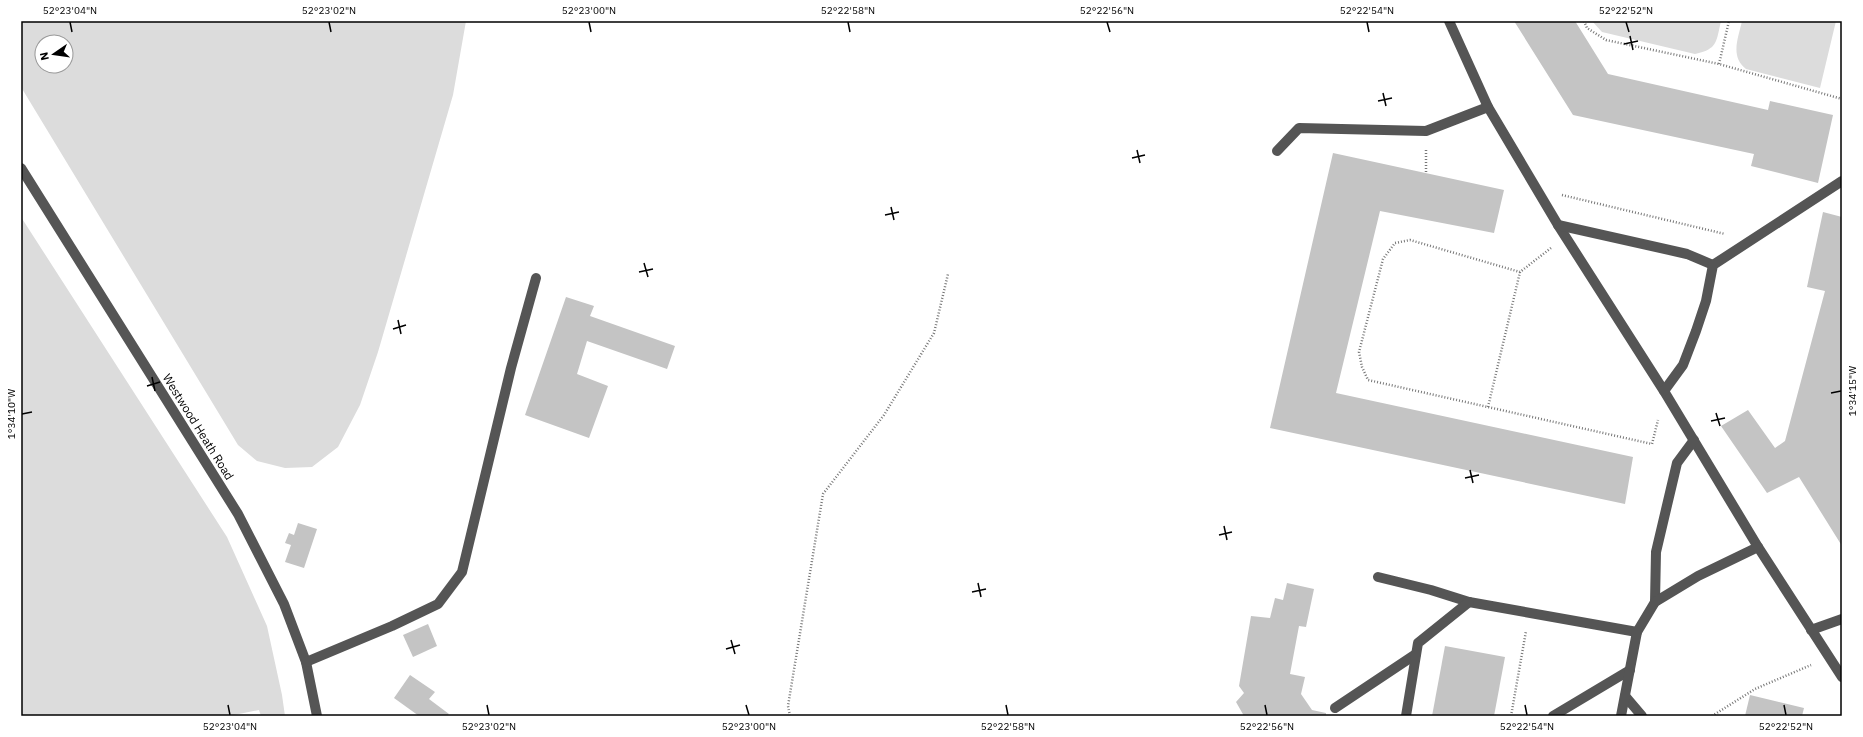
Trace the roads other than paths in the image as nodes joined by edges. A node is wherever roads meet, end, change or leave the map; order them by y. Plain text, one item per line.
1 (1449, 21) edge
2 (1488, 107) junction
3 (1277, 151) dead end
4 (21, 168) edge
5 (1842, 181) edge
6 (1558, 225) junction
7 (1713, 265) junction
8 (536, 278) dead end
9 (1664, 391) junction
10 (1694, 440) junction
11 (1758, 547) junction
12 (1378, 577) dead end
13 (1469, 602) junction
14 (1655, 602) junction
15 (1842, 619) edge
16 (1811, 630) junction
17 (1637, 632) junction
18 (1416, 654) junction
19 (306, 662) junction
20 (1630, 670) junction
21 (1842, 677) edge
22 (1626, 696) junction
23 (1335, 708) dead end
24 (318, 716) edge
25 (1406, 716) edge
26 (1553, 716) edge
27 (1621, 716) edge
28 (1642, 716) edge

1 - 2 street
2 - 3 street
2 - 6 street
4 - 19 street, Westwood Heath Road
5 - 7 street
6 - 7 street
6 - 9 street
7 - 9 street
8 - 19 street
9 - 10 street
10 - 11 street
10 - 14 street
11 - 14 street
11 - 16 street
12 - 13 street
13 - 17 street
13 - 18 street
14 - 17 street
15 - 16 street
16 - 21 street
17 - 20 street
18 - 23 street
18 - 25 street
19 - 24 street, Westwood Heath Road
20 - 22 street
20 - 26 street
22 - 27 street
22 - 28 street

